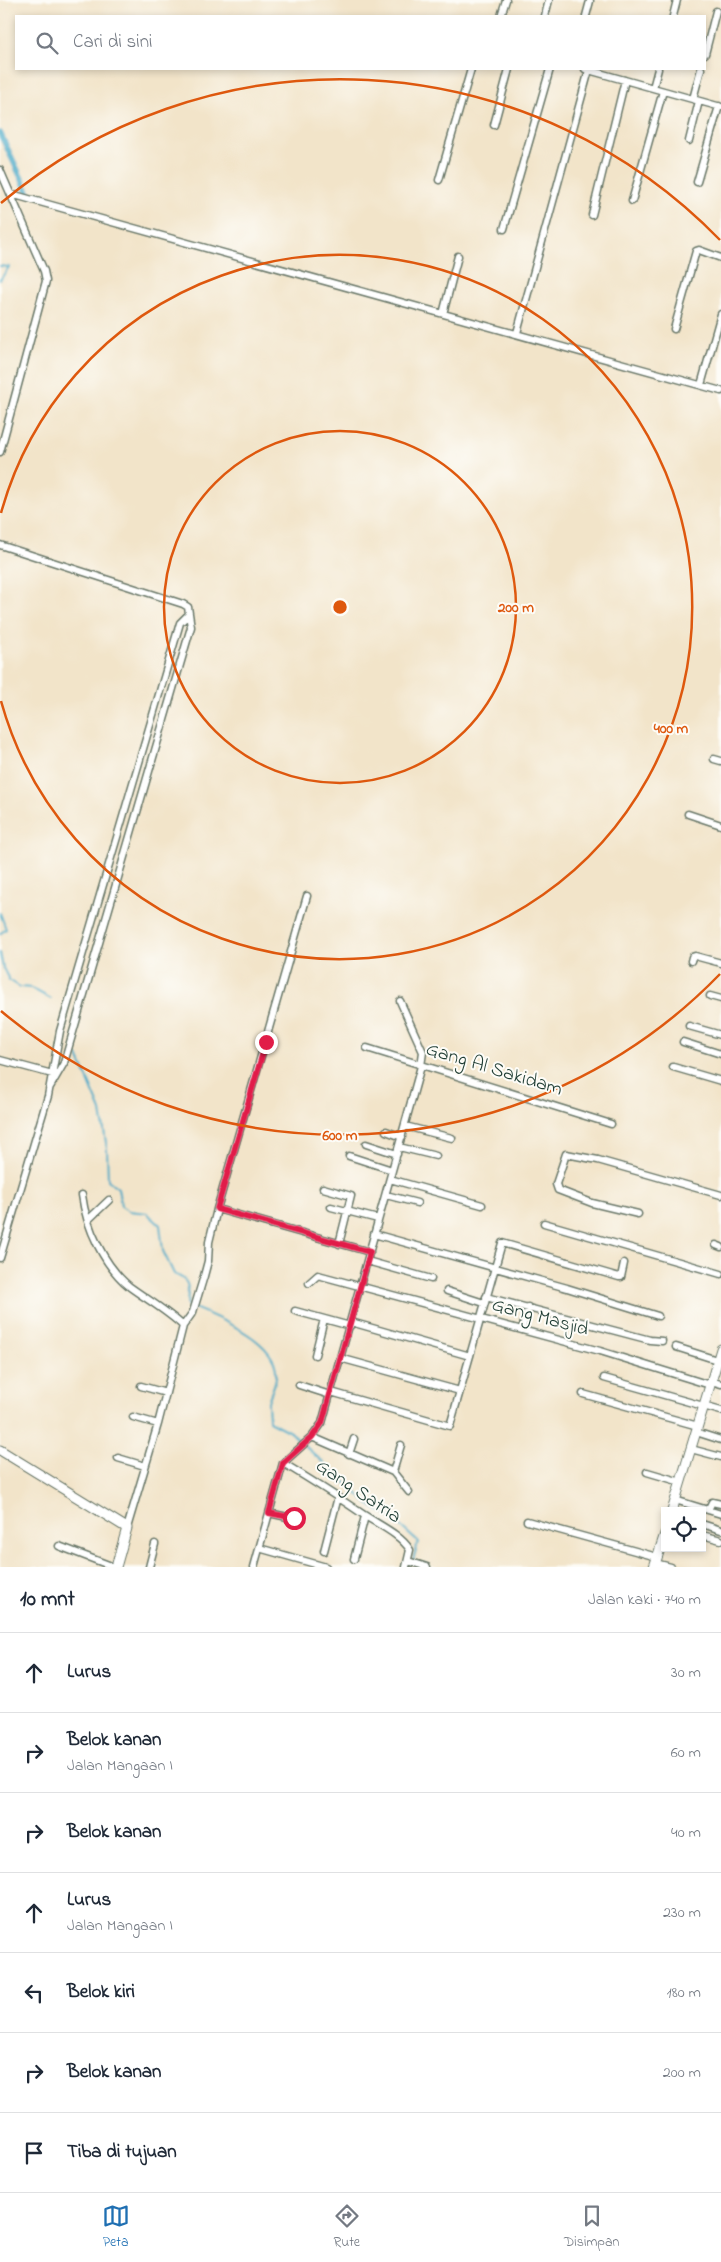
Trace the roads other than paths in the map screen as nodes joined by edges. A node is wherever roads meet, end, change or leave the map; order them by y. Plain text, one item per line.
1 (506, 0) edge
2 (549, 0) edge
3 (677, 0) edge
4 (590, 1) edge
5 (716, 11) dead end
6 (501, 15) edge
7 (545, 15) edge
8 (586, 15) edge
9 (673, 15) edge
10 (706, 50) edge
11 (471, 70) edge
12 (510, 70) edge
13 (550, 70) edge
14 (587, 70) edge
15 (590, 70) edge
16 (658, 70) edge
17 (701, 70) edge
18 (625, 80) junction
19 (653, 88) junction
20 (663, 91) junction
21 (696, 100) junction
22 (720, 107) edge
23 (494, 125) dead end
24 (689, 141) dead end
25 (0, 170) edge
26 (440, 180) dead end
27 (697, 182) dead end
28 (11, 194) junction
29 (632, 201) dead end
30 (592, 215) dead end
31 (504, 229) dead end
32 (458, 256) dead end
33 (721, 258) edge
34 (443, 314) junction
35 (721, 314) edge
36 (674, 330) dead end
37 (517, 333) junction
38 (701, 385) junction
39 (721, 391) edge
40 (0, 452) edge
41 (0, 545) edge
42 (188, 614) junction
43 (688, 814) dead end
44 (721, 825) edge
45 (307, 896) dead end
46 (690, 961) dead end
47 (721, 964) edge
48 (710, 996) dead end
49 (721, 999) edge
50 (400, 1001) dead end
51 (689, 1026) dead end
52 (721, 1035) edge
53 (683, 1042) dead end
54 (367, 1048) dead end
55 (721, 1054) edge
56 (0, 1060) edge
57 (421, 1066) junction
58 (673, 1067) dead end
59 (54, 1074) junction
60 (721, 1081) edge
61 (611, 1124) dead end
62 (405, 1126) junction
63 (386, 1131) dead end
64 (402, 1137) junction
65 (452, 1138) dead end
66 (366, 1144) dead end
67 (398, 1150) junction
68 (348, 1156) dead end
69 (436, 1156) dead end
70 (392, 1170) junction
71 (390, 1179) junction
72 (323, 1188) dead end
73 (82, 1195) dead end
74 (386, 1195) junction
75 (721, 1196) edge
76 (109, 1200) dead end
77 (417, 1203) dead end
78 (482, 1205) dead end
79 (331, 1207) dead end
80 (217, 1209) junction
81 (346, 1211) junction
82 (638, 1214) dead end
83 (378, 1219) junction
84 (88, 1220) junction
85 (544, 1223) dead end
86 (374, 1234) junction
87 (340, 1244) junction
88 (370, 1252) junction
89 (0, 1258) edge
90 (367, 1261) junction
91 (624, 1263) dead end
92 (494, 1269) junction
93 (721, 1274) edge
94 (431, 1279) dead end
95 (309, 1283) dead end
96 (360, 1286) junction
97 (447, 1291) dead end
98 (485, 1300) junction
99 (528, 1307) junction
100 (295, 1311) dead end
101 (658, 1316) dead end
102 (480, 1319) junction
103 (324, 1320) junction
104 (350, 1324) junction
105 (183, 1326) junction
106 (522, 1330) junction
107 (662, 1341) dead end
108 (676, 1347) dead end
109 (721, 1348) edge
110 (315, 1355) dead end
111 (470, 1356) junction
112 (340, 1358) junction
113 (718, 1363) edge
114 (604, 1378) dead end
115 (711, 1383) junction
116 (721, 1384) edge
117 (299, 1385) dead end
118 (141, 1386) dead end
119 (460, 1391) junction
120 (166, 1393) junction
121 (331, 1394) junction
122 (584, 1394) dead end
123 (704, 1405) junction
124 (721, 1411) edge
125 (133, 1417) dead end
126 (158, 1424) junction
127 (697, 1429) junction
128 (354, 1439) dead end
129 (721, 1440) edge
130 (307, 1442) junction
131 (401, 1445) dead end
132 (691, 1449) junction
133 (0, 1450) edge
134 (349, 1454) junction
135 (721, 1457) edge
136 (118, 1458) dead end
137 (283, 1463) junction
138 (145, 1466) junction
139 (393, 1472) junction
140 (647, 1472) dead end
141 (681, 1482) junction
142 (409, 1492) dead end
143 (338, 1496) junction
144 (675, 1500) junction
145 (721, 1504) edge
146 (673, 1507) edge
147 (708, 1510) junction
148 (269, 1513) junction
149 (721, 1514) edge
150 (365, 1516) junction
151 (301, 1520) dead end
152 (527, 1521) dead end
153 (706, 1525) edge
154 (126, 1528) junction
155 (721, 1530) edge
156 (706, 1536) edge
157 (721, 1540) edge
158 (155, 1544) dead end
159 (60, 1546) dead end
160 (661, 1546) edge
161 (259, 1548) junction
162 (324, 1551) dead end
163 (354, 1558) dead end
164 (656, 1562) edge
165 (409, 1563) edge
166 (115, 1567) edge
167 (149, 1567) edge
168 (254, 1567) edge
169 (326, 1567) edge
170 (427, 1567) edge
171 (671, 1567) edge

1 - 6 street
2 - 7 street
3 - 9 street
4 - 8 street
5 - 10 street
11 - 26 street
12 - 23 street
13 - 31 street
14 - 37 street
15 - 18 street
16 - 19 street
17 - 21 street
18 - 19 street
18 - 30 street
19 - 20 street
20 - 21 street
20 - 29 street
21 - 22 street
21 - 24 street
22 - 27 street
25 - 28 street
28 - 34 street
28 - 40 street
32 - 34 street
33 - 36 street
34 - 37 street
35 - 38 street
37 - 38 street
38 - 39 street
41 - 42 street
42 - 59 street
42 - 59 street
43 - 44 street
45 - 80 street
46 - 47 street
48 - 49 street
50 - 57 street
51 - 52 street
53 - 55 street
54 - 57 street, Gang Al Sakidam
56 - 59 street
57 - 61 street, Gang Al Sakidam
57 - 62 street
58 - 60 street
59 - 89 street
62 - 64 street
62 - 65 street
63 - 64 street
64 - 67 street
66 - 67 street
67 - 69 street
67 - 70 street
68 - 70 street
70 - 71 street
71 - 74 street
71 - 78 street
72 - 81 street
73 - 84 street
74 - 77 street
74 - 83 street
75 - 82 street
76 - 84 street
79 - 81 street
80 - 87 street
80 - 105 street
81 - 83 street
81 - 87 street
83 - 86 street
84 - 105 street
85 - 93 street
86 - 88 street
86 - 92 street
87 - 88 street
88 - 90 street
90 - 94 street
90 - 96 street
91 - 92 street
92 - 98 street
92 - 101 street
95 - 96 street, Gang Masjid
96 - 102 street, Gang Masjid
96 - 104 street
97 - 98 street
98 - 99 street
98 - 102 street
99 - 106 street
99 - 107 street
100 - 103 street
102 - 106 street, Gang Masjid
102 - 111 street
103 - 104 street
103 - 110 street
104 - 111 street
104 - 112 street
105 - 120 street
106 - 115 street, Gang Masjid
108 - 113 street
109 - 113 street
111 - 119 street
112 - 119 street
112 - 121 street
113 - 115 street
114 - 123 street
115 - 116 street, Gang Masjid
115 - 123 street
117 - 121 street
118 - 120 street
119 - 121 street
120 - 126 street
121 - 130 street
122 - 127 street
123 - 124 street
123 - 127 street
125 - 126 street
126 - 138 street
127 - 129 street
127 - 132 street
128 - 134 street
130 - 134 street
130 - 137 street
131 - 139 street
132 - 135 street
132 - 141 street
133 - 154 street
134 - 139 street
136 - 138 street
137 - 143 street, Gang Satria
137 - 148 street
138 - 154 street
139 - 142 street
140 - 141 street
141 - 144 street
143 - 150 street, Gang Satria
143 - 162 street
144 - 146 street
144 - 147 street
145 - 147 street
147 - 149 street
148 - 151 street
148 - 161 street
150 - 163 street
150 - 165 street, Gang Satria
152 - 164 street
153 - 155 street
154 - 166 street
156 - 157 street
158 - 167 street
159 - 166 street
160 - 164 street
161 - 168 street
161 - 169 street
164 - 171 street
165 - 170 street

